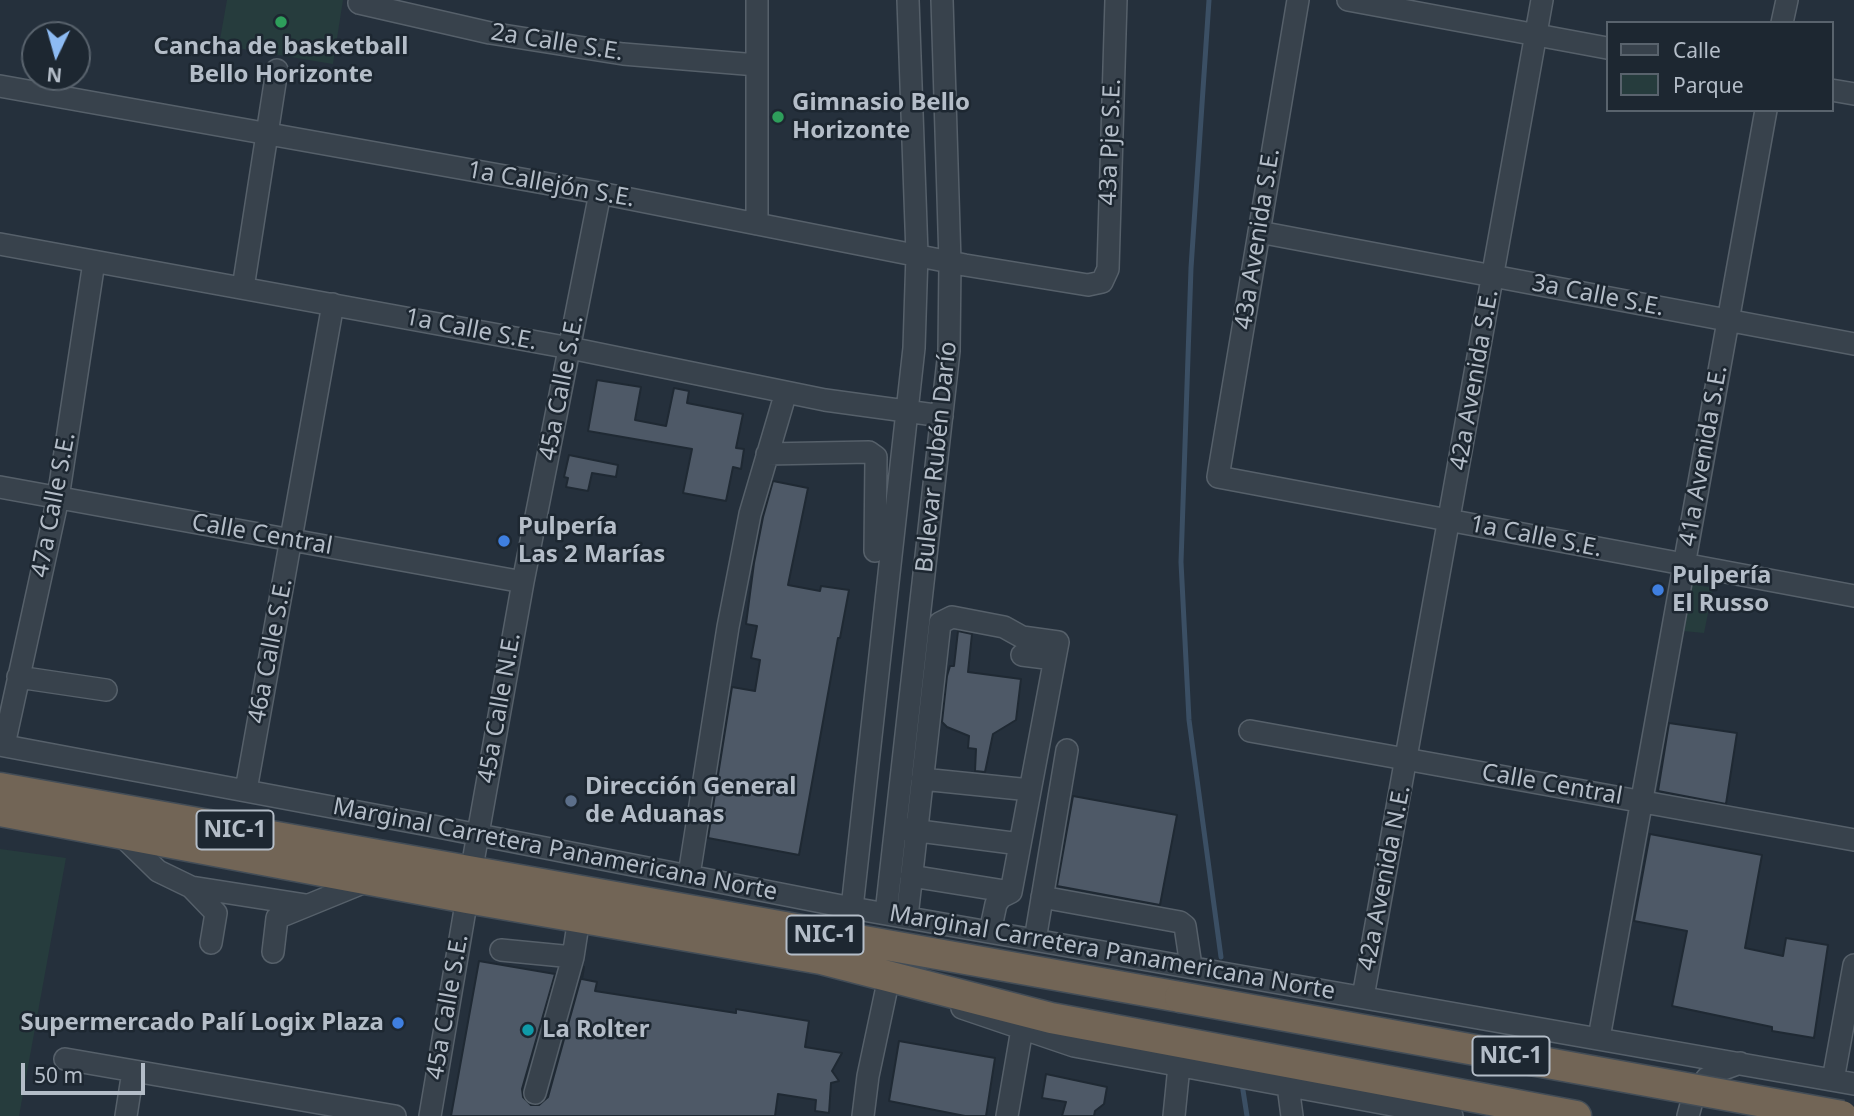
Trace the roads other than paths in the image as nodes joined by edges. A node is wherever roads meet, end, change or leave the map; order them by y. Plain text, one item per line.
1 (758, 0) edge
2 (908, 0) edge
3 (943, 0) edge
4 (1115, 0) edge
5 (1298, 0) edge
6 (1348, 0) edge
7 (1542, 0) edge
8 (1787, 0) edge
9 (359, 2) edge
10 (1782, 21) edge
11 (1536, 35) junction
12 (1605, 48) edge
13 (757, 65) junction
14 (277, 70) dead end
15 (0, 86) edge
16 (1833, 90) edge
17 (1854, 94) edge
18 (1766, 112) edge
19 (267, 135) junction
20 (600, 193) junction
21 (757, 223) junction
22 (1259, 232) junction
23 (0, 244) edge
24 (917, 254) junction
25 (94, 262) junction
26 (950, 262) junction
27 (1493, 276) junction
28 (1101, 282) joint
29 (243, 288) junction
30 (333, 304) junction
31 (1729, 322) junction
32 (1854, 344) edge
33 (570, 348) junction
34 (786, 392) junction
35 (905, 412) junction
36 (942, 416) junction
37 (768, 454) junction
38 (1218, 477) joint
39 (0, 488) edge
40 (58, 498) junction
41 (1450, 520) junction
42 (292, 540) junction
43 (875, 551) dead end
44 (1685, 564) junction
45 (523, 582) junction
46 (1854, 596) edge
47 (1022, 655) dead end
48 (1054, 659) junction
49 (18, 677) junction
50 (106, 690) dead end
51 (1250, 731) dead end
52 (2, 745) edge
53 (1067, 750) dead end
54 (1407, 759) junction
55 (922, 779) junction
56 (0, 788) edge
57 (246, 790) junction
58 (1030, 790) junction
59 (1642, 802) junction
60 (0, 811) edge
61 (906, 830) junction
62 (118, 832) junction
63 (477, 835) junction
64 (1854, 840) edge
65 (1020, 844) junction
66 (690, 875) junction
67 (911, 876) junction
68 (374, 879) junction
69 (469, 885) junction
70 (191, 887) junction
71 (1011, 892) junction
72 (1042, 897) junction
73 (307, 905) junction
74 (852, 908) junction
75 (886, 913) junction
76 (907, 917) junction
77 (579, 918) junction
78 (990, 932) junction
79 (1035, 940) junction
80 (211, 943) dead end
81 (501, 950) dead end
82 (273, 952) dead end
83 (573, 957) junction
84 (821, 959) junction
85 (1854, 965) edge
86 (1191, 967) junction
87 (888, 982) junction
88 (1363, 997) junction
89 (1023, 1029) junction
90 (1599, 1038) junction
91 (1177, 1054) junction
92 (65, 1059) dead end
93 (1740, 1063) junction
94 (133, 1071) junction
95 (1843, 1082) edge
96 (1288, 1086) junction
97 (535, 1093) dead end
98 (319, 1110) edge
99 (126, 1116) edge
100 (395, 1116) edge
101 (430, 1116) edge
102 (863, 1116) edge
103 (1007, 1116) edge
104 (1174, 1116) edge
105 (1292, 1116) edge
106 (1451, 1116) edge
107 (1576, 1116) edge
108 (1688, 1116) edge
109 (1842, 1116) edge

1 - 13 street
2 - 24 street, Bulevar Rubén Darío
3 - 26 street, Bulevar Rubén Darío
4 - 28 street, 43a Pje S.E.
5 - 22 street, 43a Avenida S.E.
6 - 11 street
7 - 11 street, 42a Avenida S.E.
8 - 10 street
9 - 13 street, 2a Calle S.E.
11 - 12 street
11 - 27 street, 42a Avenida S.E.
13 - 21 street
14 - 19 street
15 - 19 street, 1a Callejón S.E.
16 - 17 street
18 - 31 street, 41a Avenida S.E.
19 - 20 street, 1a Callejón S.E.
19 - 29 street
20 - 21 street, 1a Callejón S.E.
20 - 33 street, 45a Calle S.E.
21 - 24 street, 1a Callejón S.E.
22 - 27 street, 3a Calle S.E.
22 - 38 street, 43a Avenida S.E.
23 - 25 street, 1a Calle S.E.
24 - 26 street, 1a Callejón S.E.
24 - 35 street, Bulevar Rubén Darío
25 - 29 street, 1a Calle S.E.
25 - 40 street, 47a Calle S.E.
26 - 28 street, 1a Callejón S.E.
26 - 36 street, Bulevar Rubén Darío
27 - 31 street, 3a Calle S.E.
27 - 41 street, 42a Avenida S.E.
29 - 30 street, 1a Calle S.E.
30 - 33 street, 1a Calle S.E.
30 - 42 street, 46a Calle S.E.
31 - 32 street, 3a Calle S.E.
31 - 44 street, 41a Avenida S.E.
33 - 34 street, 1a Calle S.E.
33 - 45 street, 45a Calle S.E.
34 - 35 street, 1a Calle S.E.
34 - 37 street
35 - 36 street, 1a Calle S.E.
35 - 74 street, Bulevar Rubén Darío
36 - 61 street, Bulevar Rubén Darío
37 - 43 street
37 - 66 street
38 - 41 street, 1a Calle S.E.
39 - 40 street, Calle Central
40 - 42 street, Calle Central
40 - 49 street, 47a Calle S.E.
41 - 44 street, 1a Calle S.E.
41 - 54 street, 42a Avenida S.E.
42 - 45 street, Calle Central
42 - 57 street, 46a Calle S.E.
44 - 46 street, 1a Calle S.E.
44 - 59 street, 41a Avenida S.E.
45 - 63 street, 45a Calle N.E.
47 - 48 street
48 - 55 street
48 - 58 street
49 - 50 street
49 - 52 street, 47a Calle S.E.
51 - 54 street, Calle Central
52 - 57 street, Marginal Carretera Panamericana Norte
53 - 72 street
54 - 59 street, Calle Central
54 - 88 street, 42a Avenida N.E.
55 - 58 street
55 - 61 street
56 - 69 highway, NIC-1
57 - 63 street, Marginal Carretera Panamericana Norte
58 - 65 street
59 - 64 street, Calle Central
59 - 90 street, 41a Avenida S.E.
60 - 62 highway, NIC-1
61 - 65 street
61 - 67 street
61 - 75 street, Bulevar Rubén Darío
62 - 68 highway, NIC-1
62 - 70 street
63 - 66 street, Marginal Carretera Panamericana Norte
63 - 69 street, 45a Calle S.E.
65 - 71 street
66 - 74 street, Marginal Carretera Panamericana Norte
67 - 71 street
67 - 76 street
68 - 69 highway, NIC-1
68 - 73 street
69 - 77 highway, NIC-1
69 - 101 street, 45a Calle S.E.
69 - 109 highway, NIC-1, bridge
70 - 73 street
70 - 80 street
71 - 78 street
72 - 79 street
72 - 86 street
73 - 82 street
74 - 75 street, Marginal Carretera Panamericana Norte
75 - 76 street, Marginal Carretera Panamericana Norte
76 - 78 street, Marginal Carretera Panamericana Norte
77 - 83 street
77 - 84 highway, NIC-1
78 - 79 street, Marginal Carretera Panamericana Norte
79 - 86 street, Marginal Carretera Panamericana Norte
81 - 83 street
83 - 97 street
84 - 87 street
84 - 91 highway, NIC-1
85 - 95 street
86 - 88 street, Marginal Carretera Panamericana Norte
87 - 89 street
87 - 102 street
88 - 90 street, Marginal Carretera Panamericana Norte
89 - 91 street
89 - 103 street
90 - 93 street, Marginal Carretera Panamericana Norte
91 - 96 street
91 - 104 street
91 - 107 highway, NIC-1
92 - 94 street
93 - 95 street, Marginal Carretera Panamericana Norte
93 - 108 street
94 - 98 street
94 - 99 street
96 - 105 street
96 - 106 street
98 - 100 street

